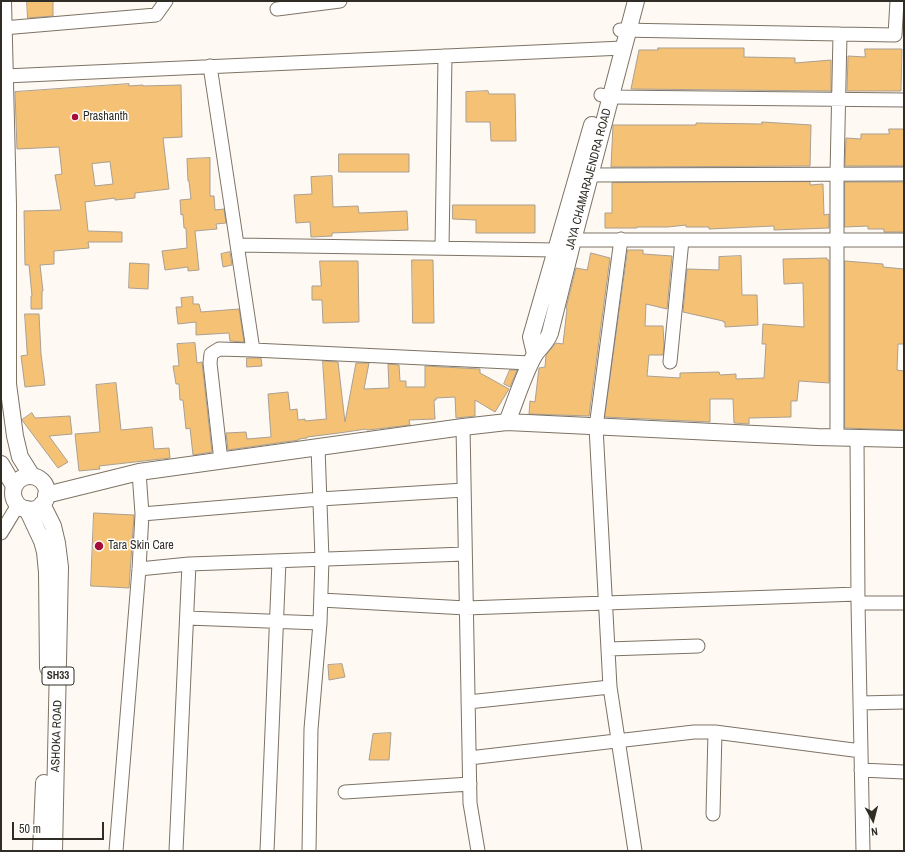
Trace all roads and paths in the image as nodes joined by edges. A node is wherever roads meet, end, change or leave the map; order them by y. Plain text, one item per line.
1 (3, 1) edge
2 (166, 1) edge
3 (340, 1) edge
4 (626, 1) edge
5 (636, 1) edge
6 (897, 1) edge
7 (278, 9) dead end
8 (3, 28) junction
9 (624, 30) junction
10 (840, 34) junction
11 (620, 48) junction
12 (445, 56) junction
13 (210, 66) junction
14 (5, 76) junction
15 (606, 96) junction
16 (838, 99) junction
17 (904, 100) edge
18 (837, 174) junction
19 (904, 174) edge
20 (590, 175) junction
21 (622, 240) junction
22 (682, 240) junction
23 (837, 240) junction
24 (904, 240) edge
25 (563, 243) junction
26 (237, 245) junction
27 (442, 248) junction
28 (253, 350) junction
29 (533, 358) junction
30 (670, 362) dead end
31 (507, 422) junction
32 (463, 427) junction
33 (596, 427) junction
34 (837, 437) junction
35 (858, 438) junction
36 (904, 439) edge
37 (318, 447) junction
38 (221, 461) junction
39 (1, 464) edge
40 (139, 472) junction
41 (32, 476) junction
42 (464, 490) junction
43 (23, 499) edge
44 (320, 499) junction
45 (142, 514) junction
46 (1, 533) edge
47 (465, 554) junction
48 (322, 559) junction
49 (279, 561) junction
50 (189, 564) junction
51 (139, 569) junction
52 (858, 599) junction
53 (321, 600) junction
54 (606, 602) junction
55 (904, 603) edge
56 (466, 608) junction
57 (187, 618) junction
58 (277, 621) junction
59 (320, 623) junction
60 (698, 646) dead end
61 (608, 650) junction
62 (610, 687) junction
63 (468, 702) junction
64 (904, 702) edge
65 (860, 703) junction
66 (715, 732) junction
67 (619, 741) junction
68 (861, 752) junction
69 (469, 758) junction
70 (861, 770) junction
71 (904, 772) edge
72 (470, 784) junction
73 (344, 792) dead end
74 (713, 814) dead end
75 (41, 851) edge
76 (54, 851) edge
77 (116, 851) edge
78 (176, 851) edge
79 (266, 851) edge
80 (310, 851) edge
81 (478, 851) edge
82 (634, 851) edge
83 (863, 851) edge

1 - 8 main road
2 - 8 street
3 - 7 street
4 - 9 main road, JAYA CHAMARAJENDRA ROAD
5 - 9 main road, JAYA CHAMARAJENDRA ROAD
6 - 10 street
8 - 14 main road
9 - 10 street
9 - 11 main road, JAYA CHAMARAJENDRA ROAD
10 - 16 street
11 - 12 street
11 - 15 main road, JAYA CHAMARAJENDRA ROAD
12 - 13 street
12 - 27 street
13 - 14 street
13 - 26 street
14 - 41 main road
15 - 16 street
15 - 20 main road, JAYA CHAMARAJENDRA ROAD
15 - 25 main road, JAYA CHAMARAJENDRA ROAD
16 - 17 street
16 - 18 street
18 - 19 street
18 - 20 street
18 - 23 street
20 - 25 main road, JAYA CHAMARAJENDRA ROAD
21 - 22 street
21 - 25 street
21 - 33 street
22 - 23 street
22 - 30 street
23 - 24 street
23 - 34 street
25 - 27 street
25 - 29 main road, JAYA CHAMARAJENDRA ROAD
26 - 27 street
26 - 28 street
28 - 29 street
28 - 38 street
29 - 31 main road, JAYA CHAMARAJENDRA ROAD
31 - 32 main road
31 - 33 main road
32 - 37 main road
32 - 42 street
33 - 34 main road
33 - 54 street
34 - 35 main road
35 - 36 main road
35 - 52 street
37 - 38 main road
37 - 44 street
38 - 40 main road
39 - 43 main road, ASHOKA ROAD / SH33
40 - 43 main road
40 - 45 street
41 - 43 main road
41 - 43 main road, SH33
42 - 44 street
42 - 47 street
43 - 46 street
43 - 75 main road, ASHOKA ROAD / SH33
43 - 76 main road, ASHOKA ROAD / SH33
44 - 45 street
44 - 48 street
45 - 51 street
47 - 48 street
47 - 56 street
48 - 49 street
48 - 53 street
49 - 50 street
49 - 58 street
50 - 51 street
50 - 57 street
51 - 77 street
52 - 54 street
52 - 55 street
52 - 65 street
53 - 56 street
53 - 59 street
54 - 56 street
54 - 61 street
56 - 63 street
57 - 58 street
57 - 78 street
58 - 59 street
58 - 79 street
59 - 80 street
60 - 61 street
61 - 62 street
62 - 63 street
62 - 67 street
63 - 69 street
64 - 65 street
65 - 68 street
66 - 67 street
66 - 68 street
66 - 74 street
67 - 69 street
67 - 82 street
68 - 70 street
69 - 72 street
70 - 71 street
70 - 83 street
72 - 73 street
72 - 81 street

